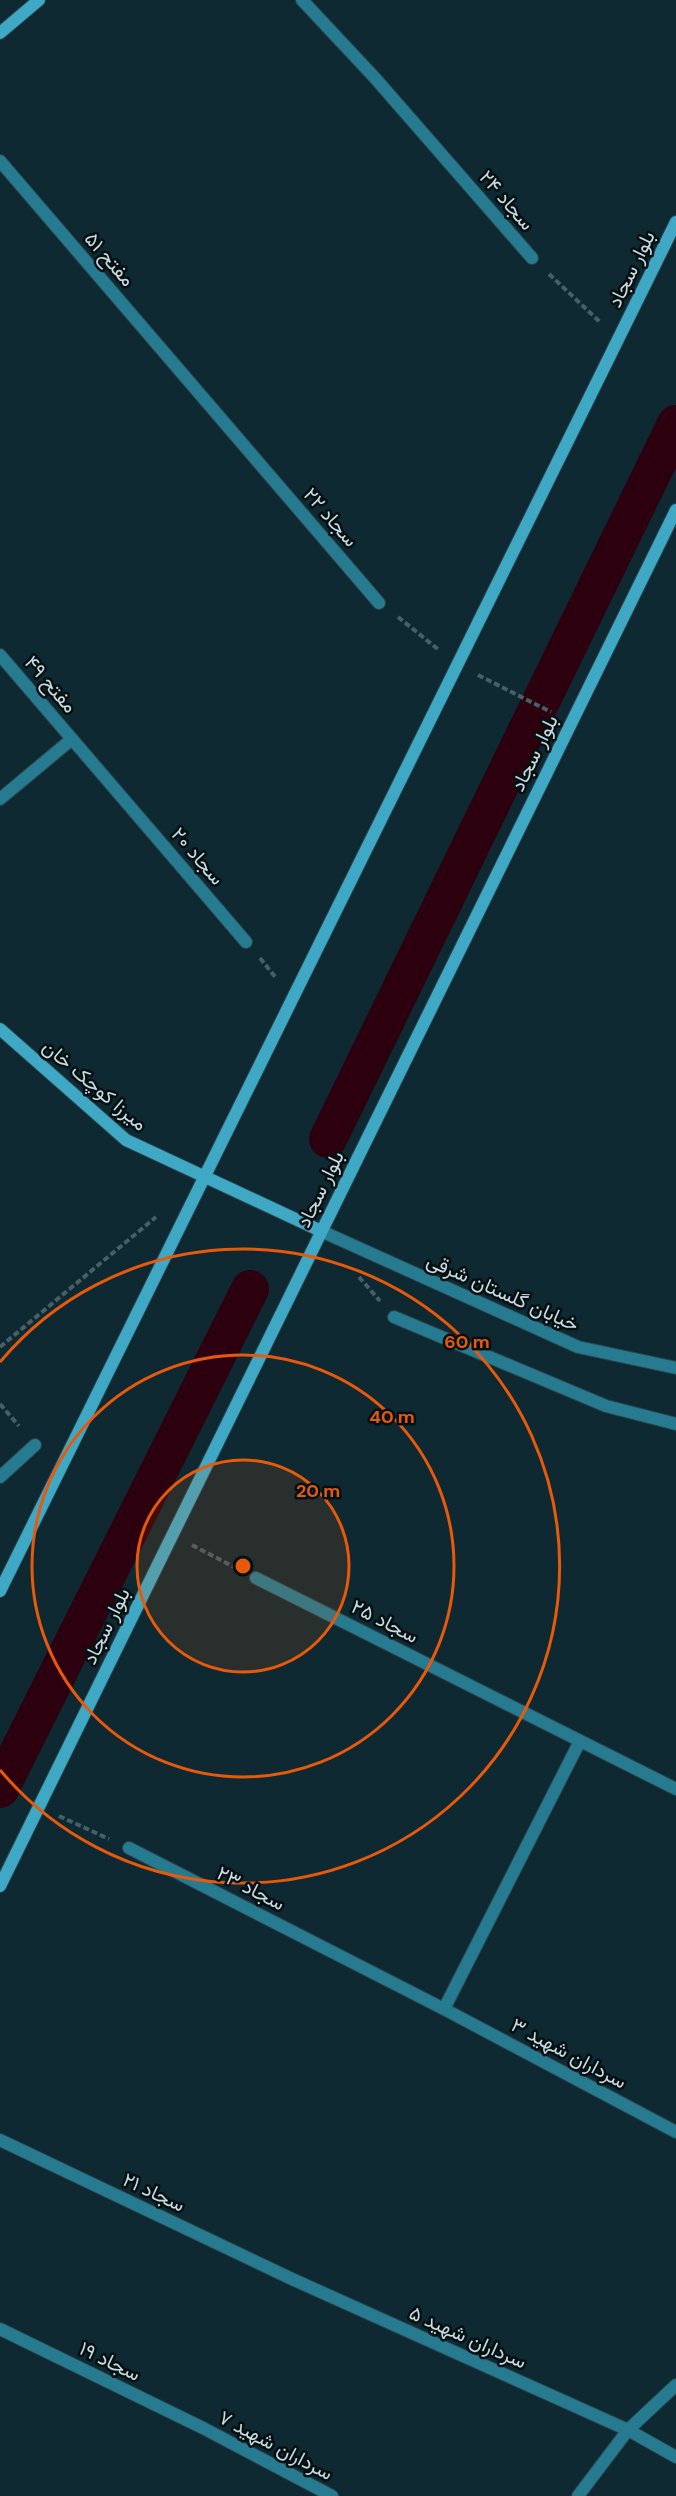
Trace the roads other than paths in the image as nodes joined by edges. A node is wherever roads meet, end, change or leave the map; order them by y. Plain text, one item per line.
1 (39, 0) edge
2 (302, 0) edge
3 (0, 33) edge
4 (0, 161) edge
5 (676, 222) edge
6 (532, 258) road end
7 (190, 382) joint
8 (676, 510) edge
9 (379, 603) road end
10 (0, 655) edge
11 (72, 739) junction
12 (0, 799) edge
13 (246, 942) road end
14 (0, 1029) edge
15 (204, 1177) junction
16 (321, 1231) junction
17 (394, 1317) dead end
18 (676, 1368) edge
19 (676, 1424) edge
20 (35, 1445) dead end
21 (0, 1477) edge
22 (256, 1578) road end
23 (0, 1591) edge
24 (580, 1742) junction
25 (676, 1789) edge
26 (129, 1848) road end
27 (0, 1886) edge
28 (444, 2009) junction
29 (676, 2132) edge
30 (0, 2140) edge
31 (292, 2279) joint
32 (0, 2330) edge
33 (676, 2385) edge
34 (202, 2428) joint
35 (628, 2430) junction
36 (676, 2457) edge
37 (332, 2496) edge
38 (578, 2496) edge

1 - 3 main road
2 - 6 street, سجاد ۲۴
4 - 7 street, مفتح ۵۱
5 - 15 main road, بلوار سجاد
7 - 9 street, سجاد ۲۲
8 - 16 main road, بلوار سجاد
10 - 11 street, مفتح ۴۹
11 - 12 street
11 - 13 street, سجاد ۲۰
14 - 15 main road, میرزا کوچک خان
15 - 16 main road, میرزا کوچک خان
15 - 23 main road, بلوار سجاد
16 - 18 street, خیابان گلستان شرقی
16 - 27 main road, بلوار سجاد
17 - 19 street
20 - 21 street
22 - 24 street, سجاد ۲۵
24 - 25 street, سجاد ۲۵
24 - 28 street
26 - 28 street, سجاد ۲۳
28 - 29 street, سرداران شهید ۳
30 - 31 street, سجاد ۲۱
31 - 35 street, سرداران شهید ۵
32 - 34 street, سجاد ۱۹
33 - 35 street
34 - 37 street, سرداران شهید ۷
35 - 36 street, سرداران شهید ۵
35 - 38 street

